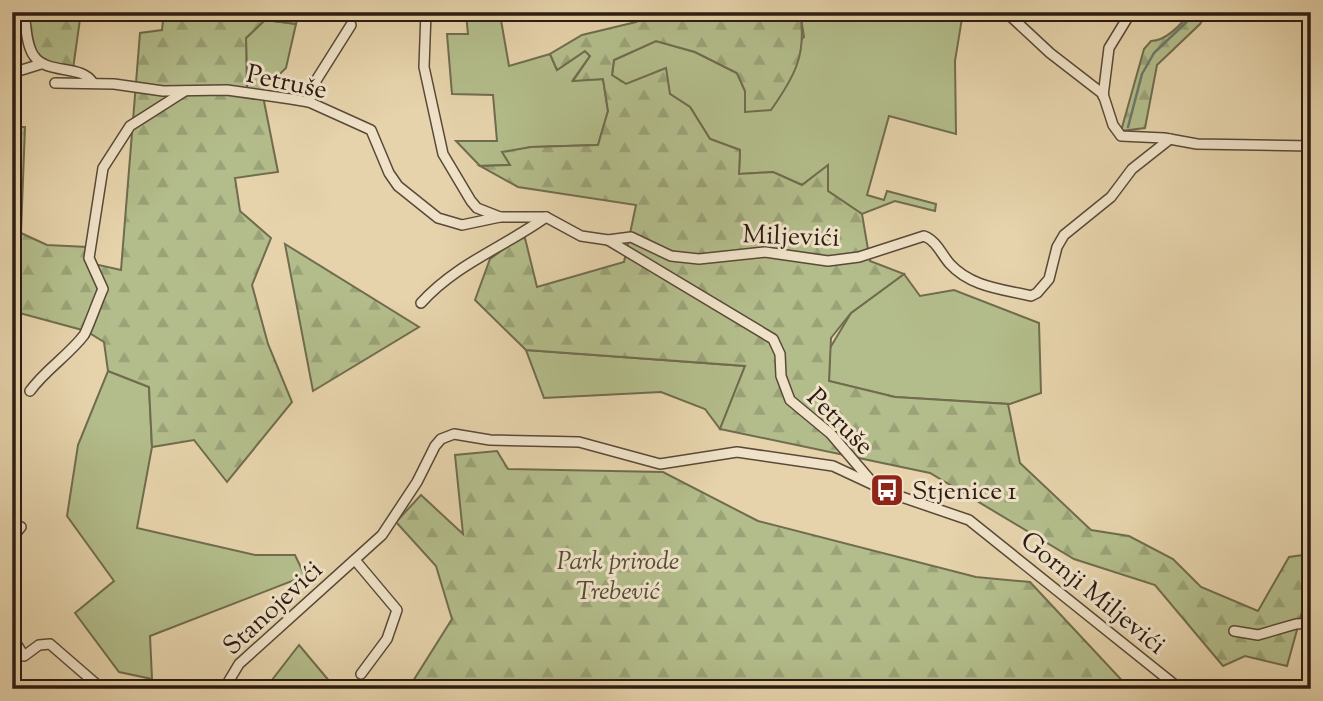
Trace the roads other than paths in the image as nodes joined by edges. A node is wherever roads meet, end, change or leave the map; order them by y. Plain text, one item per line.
1 (24, 12) edge
2 (426, 12) edge
3 (1006, 12) edge
4 (1131, 12) edge
5 (351, 25) dead end
6 (41, 64) junction
7 (12, 73) edge
8 (55, 83) dead end
9 (93, 83) junction
10 (186, 90) junction
11 (1103, 96) junction
12 (309, 102) junction
13 (1170, 139) junction
14 (1311, 146) edge
15 (500, 217) junction
16 (546, 217) junction
17 (631, 237) junction
18 (608, 240) junction
19 (629, 253) junction
20 (421, 303) dead end
21 (30, 391) dead end
22 (454, 433) joint
23 (875, 486) junction
24 (21, 527) dead end
25 (12, 538) edge
26 (355, 560) junction
27 (1311, 623) edge
28 (1234, 631) dead end
29 (12, 637) edge
30 (20, 653) junction
31 (12, 664) edge
32 (361, 674) dead end
33 (102, 689) edge
34 (187, 689) edge
35 (196, 689) edge
36 (223, 689) edge
37 (1180, 689) edge

1 - 6 street
2 - 15 street, Petruše
3 - 11 street
4 - 11 street
5 - 12 street
6 - 7 street
6 - 9 street
8 - 9 street, Petruše
9 - 10 street, Petruše
10 - 12 street, Petruše
10 - 21 street
11 - 13 street
12 - 15 street, Petruše
13 - 14 street
13 - 17 street, Miljevići
15 - 16 street, Petruše
16 - 18 street, Petruše
16 - 20 street
17 - 18 street
17 - 19 street
18 - 19 street
19 - 23 street, Petruše
22 - 23 street, Gornji Miljevići
22 - 26 street, Stanojevići
23 - 37 street, Gornji Miljevići
24 - 25 street
26 - 32 street, Stanojevići
26 - 36 street, Stanojevići
27 - 28 street
29 - 30 street
30 - 31 street
30 - 33 street
34 - 35 street

